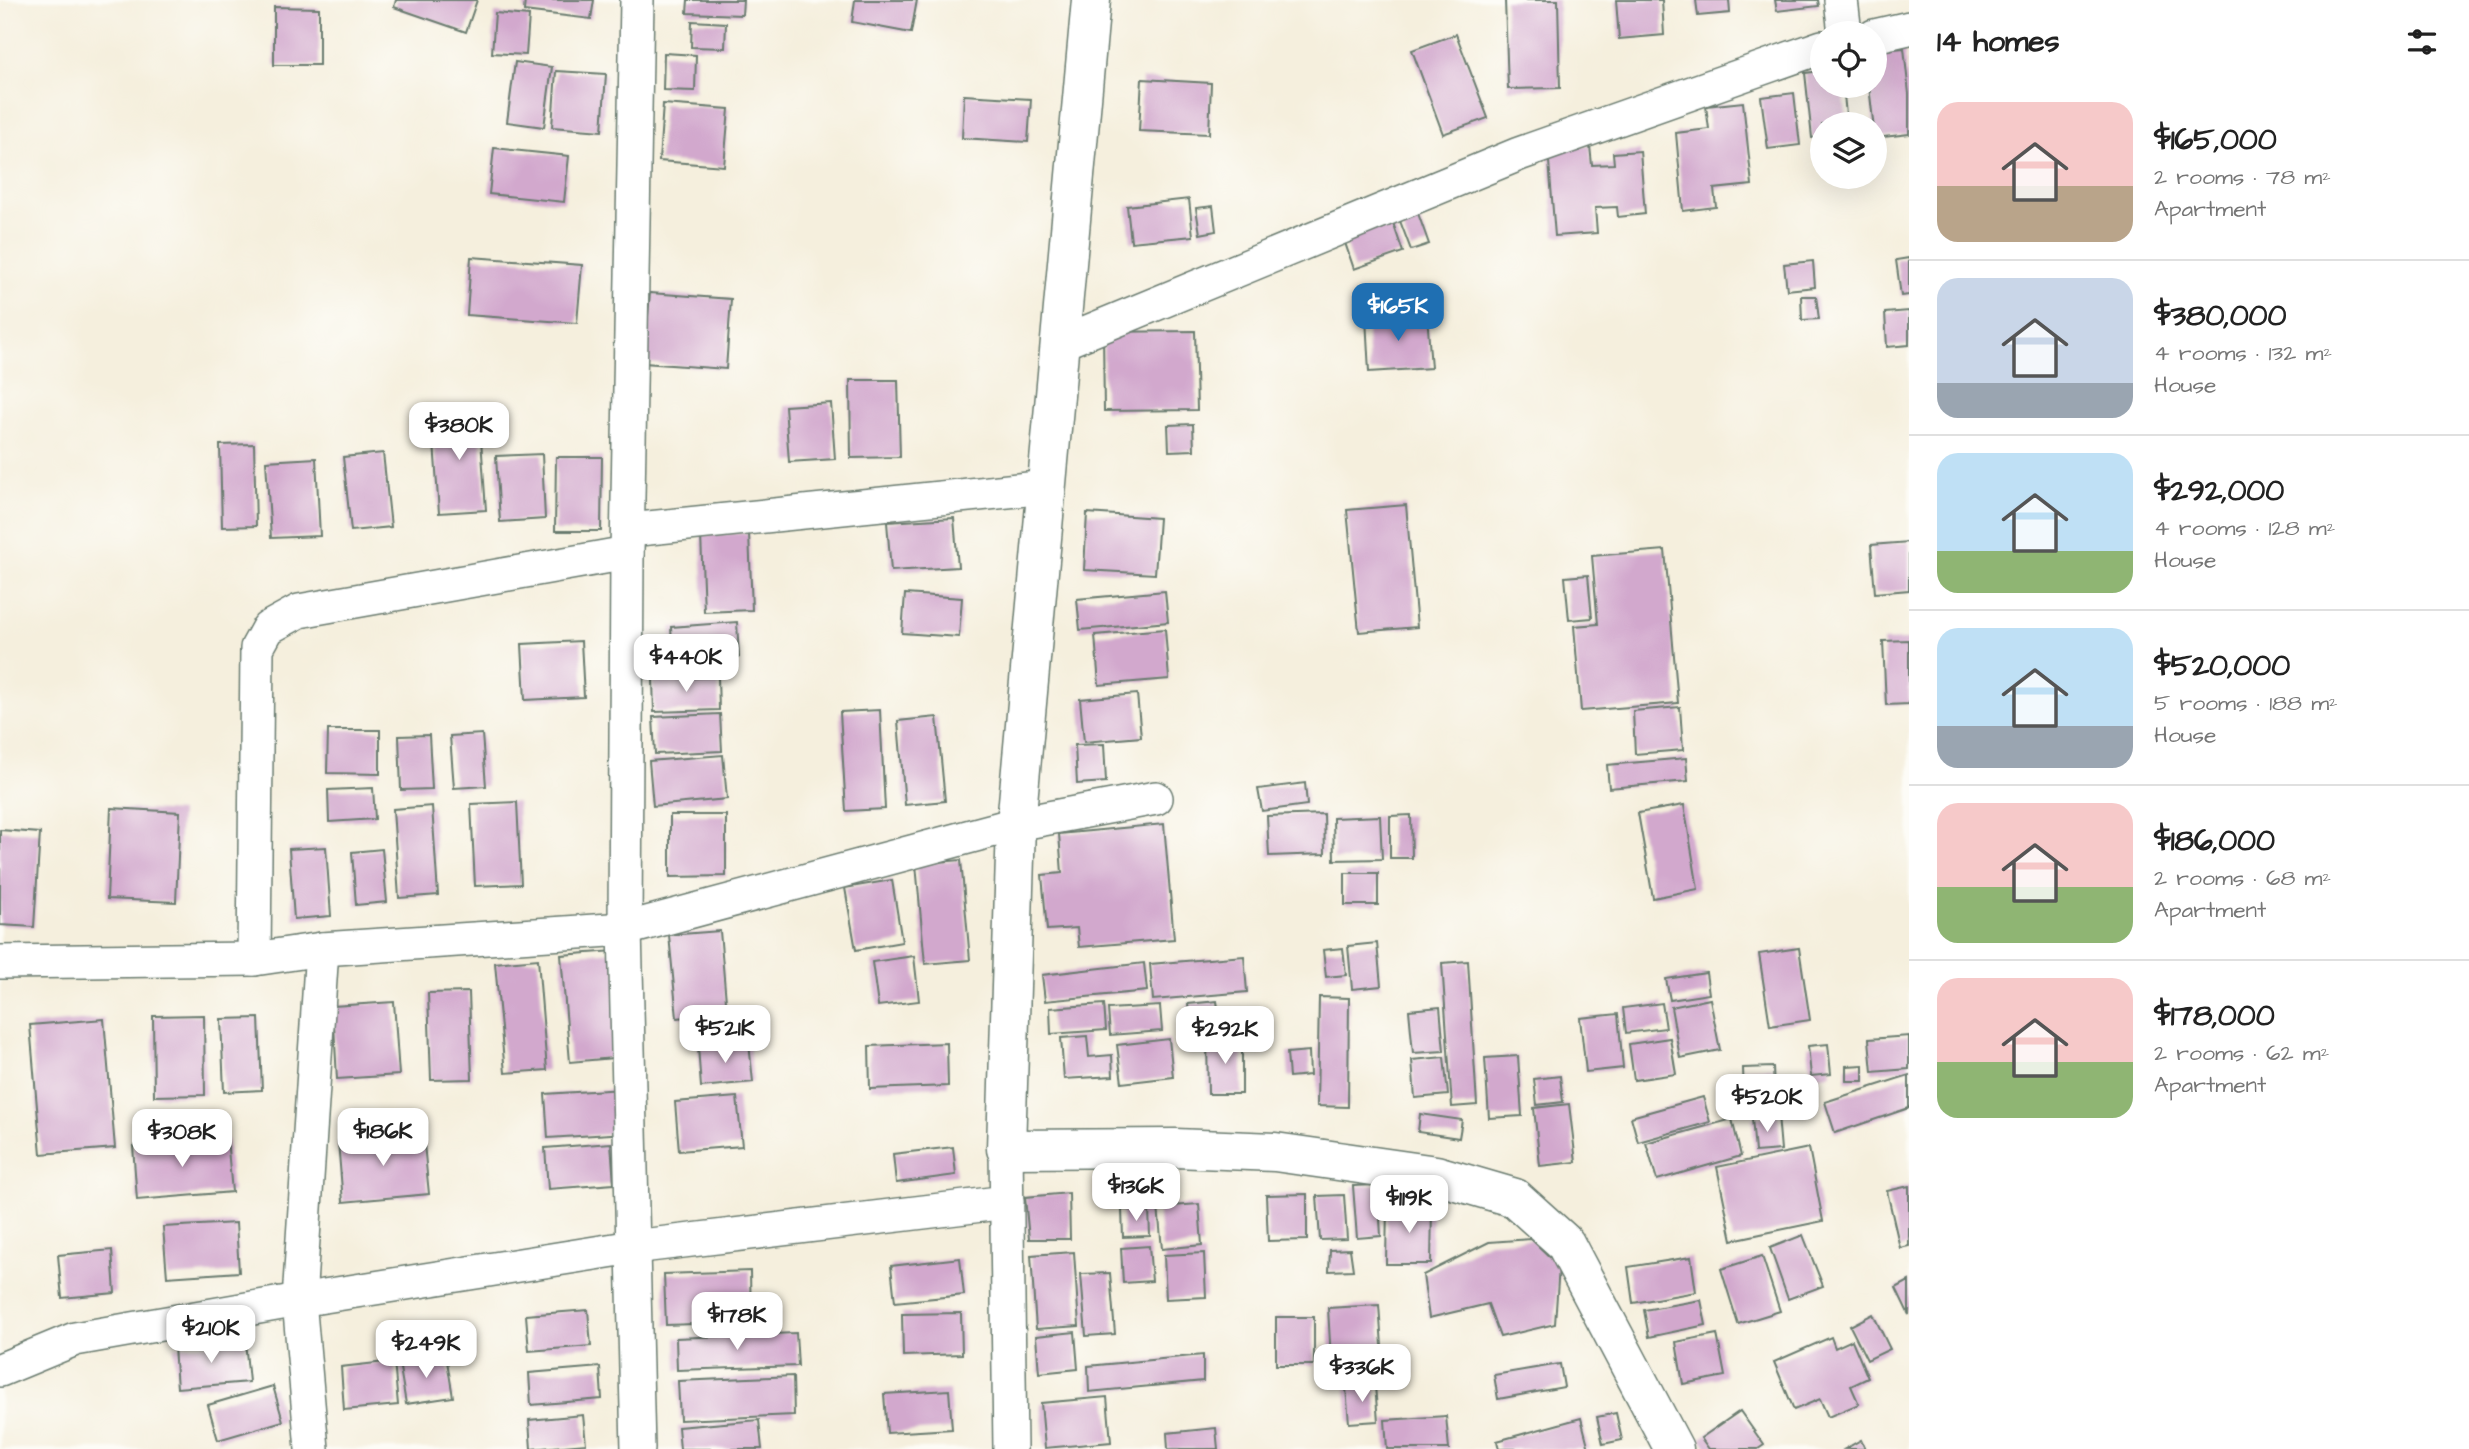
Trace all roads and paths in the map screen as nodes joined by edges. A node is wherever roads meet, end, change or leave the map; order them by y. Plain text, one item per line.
1 (637, 0) edge
2 (1091, 0) edge
3 (1841, 0) edge
4 (1843, 21) edge
5 (1909, 28) edge
6 (1887, 33) edge
7 (1810, 51) edge
8 (1061, 343) junction
9 (1047, 487) junction
10 (628, 541) junction
11 (1156, 798) dead end
12 (1016, 824) junction
13 (625, 929) junction
14 (322, 948) junction
15 (254, 959) junction
16 (0, 962) edge
17 (1006, 1149) junction
18 (1007, 1202) junction
19 (633, 1247) junction
20 (299, 1300) junction
21 (0, 1370) edge
22 (312, 1449) edge
23 (638, 1449) edge
24 (1010, 1449) edge
25 (1674, 1449) edge

1 - 10 street
2 - 8 street
3 - 4 street
5 - 6 street
7 - 8 street
8 - 9 street
9 - 10 street
9 - 12 street
10 - 13 street
10 - 15 street
11 - 12 street
12 - 13 street
12 - 17 street
13 - 14 street
13 - 19 street
14 - 15 street
14 - 20 street
15 - 16 street
17 - 18 street
17 - 25 street
18 - 19 street
18 - 24 street
19 - 20 street
19 - 23 street
20 - 21 street
20 - 22 street

